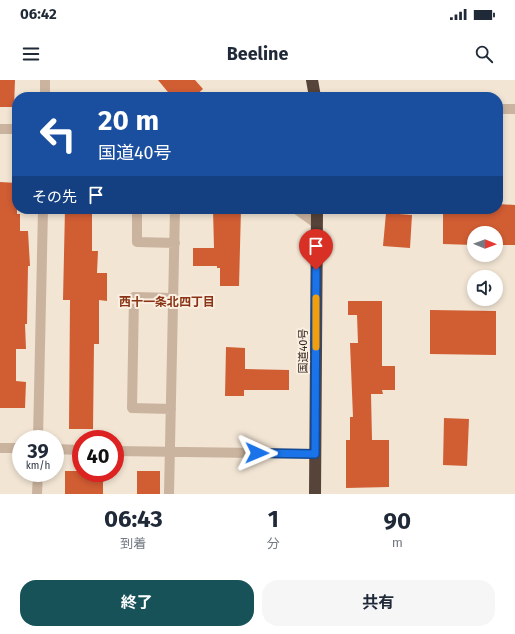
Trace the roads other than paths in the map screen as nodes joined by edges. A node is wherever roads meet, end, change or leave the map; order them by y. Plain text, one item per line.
1 (45, 80) edge
2 (312, 80) edge
3 (45, 92) edge
4 (314, 92) edge
5 (503, 109) edge
6 (515, 110) edge
7 (0, 129) edge
8 (12, 129) edge
9 (43, 214) edge
10 (137, 214) edge
11 (175, 214) edge
12 (303, 214) edge
13 (317, 214) edge
14 (317, 224) junction
15 (175, 243) junction
16 (173, 298) junction
17 (171, 409) junction
18 (38, 430) edge
19 (0, 448) edge
20 (12, 448) edge
21 (124, 451) edge
22 (170, 452) junction
23 (315, 454) junction
24 (38, 482) edge
25 (37, 494) edge
26 (169, 494) edge
27 (315, 494) edge

1 - 3 street
2 - 4 highway
5 - 6 street
7 - 8 street
9 - 18 street
10 - 15 street
11 - 15 street
12 - 14 street
13 - 14 highway, 国道40号
14 - 23 highway, 国道40号
15 - 16 street
16 - 17 street
16 - 17 street
17 - 22 street
19 - 20 street
21 - 22 street
22 - 23 street
22 - 26 street
23 - 27 highway, 国道40号
24 - 25 street

